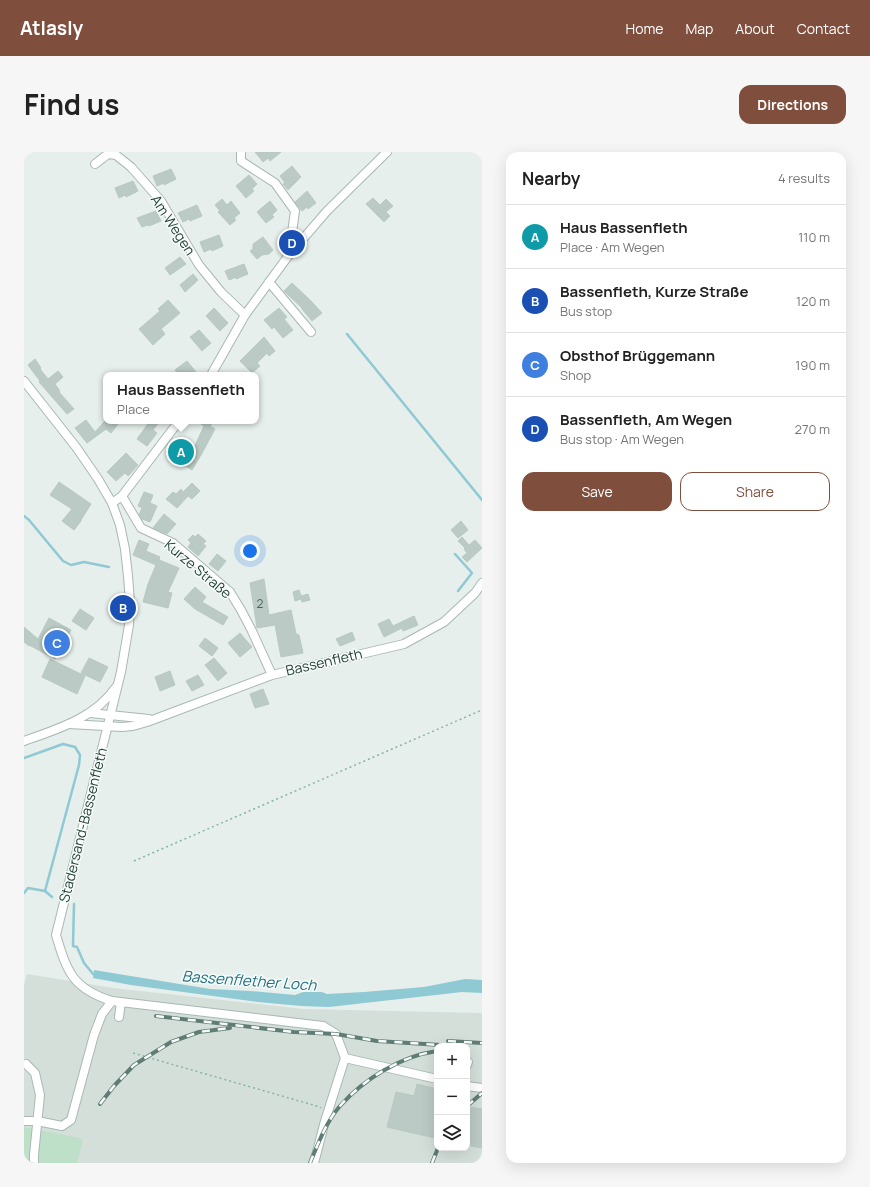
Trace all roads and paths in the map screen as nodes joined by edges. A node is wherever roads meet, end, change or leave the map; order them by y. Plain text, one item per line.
1 (241, 152) edge
2 (387, 152) edge
3 (95, 164) dead end
4 (289, 255) junction
5 (269, 282) junction
6 (245, 316) junction
7 (311, 332) dead end
8 (213, 372) edge
9 (24, 380) edge
10 (177, 424) edge
11 (122, 496) junction
12 (112, 503) junction
13 (482, 583) edge
14 (272, 675) junction
15 (118, 684) junction
16 (482, 710) edge
17 (90, 713) junction
18 (111, 715) junction
19 (152, 720) junction
20 (69, 724) junction
21 (108, 726) junction
22 (24, 741) edge
23 (134, 861) dead end
24 (117, 1002) junction
25 (119, 1017) dead end
26 (133, 1053) dead end
27 (345, 1058) junction
28 (26, 1064) dead end
29 (434, 1078) edge
30 (470, 1086) edge
31 (482, 1088) edge
32 (326, 1119) junction
33 (24, 1121) edge
34 (37, 1121) junction
35 (34, 1163) edge
36 (316, 1163) edge

1 - 4 street
2 - 4 street
3 - 6 street, Am Wegen
4 - 5 street
5 - 6 street
5 - 7 street
6 - 8 street
9 - 12 street, Stadersand-Bassenfleth
10 - 11 street
11 - 12 street
11 - 14 street, Kurze Straße
12 - 15 street, Stadersand-Bassenfleth
13 - 14 street, Bassenfleth
14 - 19 street, Bassenfleth
15 - 17 street, Bassenfleth
15 - 18 street, Stadersand-Bassenfleth
16 - 23 path
17 - 18 street, Bassenfleth
17 - 20 street, Bassenfleth
18 - 19 street, Bassenfleth
18 - 21 street, Stadersand-Bassenfleth
19 - 21 street, Bassenfleth
20 - 21 street, Bassenfleth
20 - 22 street, Bassenfleth
21 - 24 street, Stadersand-Bassenfleth
24 - 25 street
24 - 27 street
24 - 34 street
26 - 32 path
27 - 29 street
27 - 32 street
28 - 34 street
30 - 31 street
32 - 36 street
33 - 34 street
34 - 35 street

